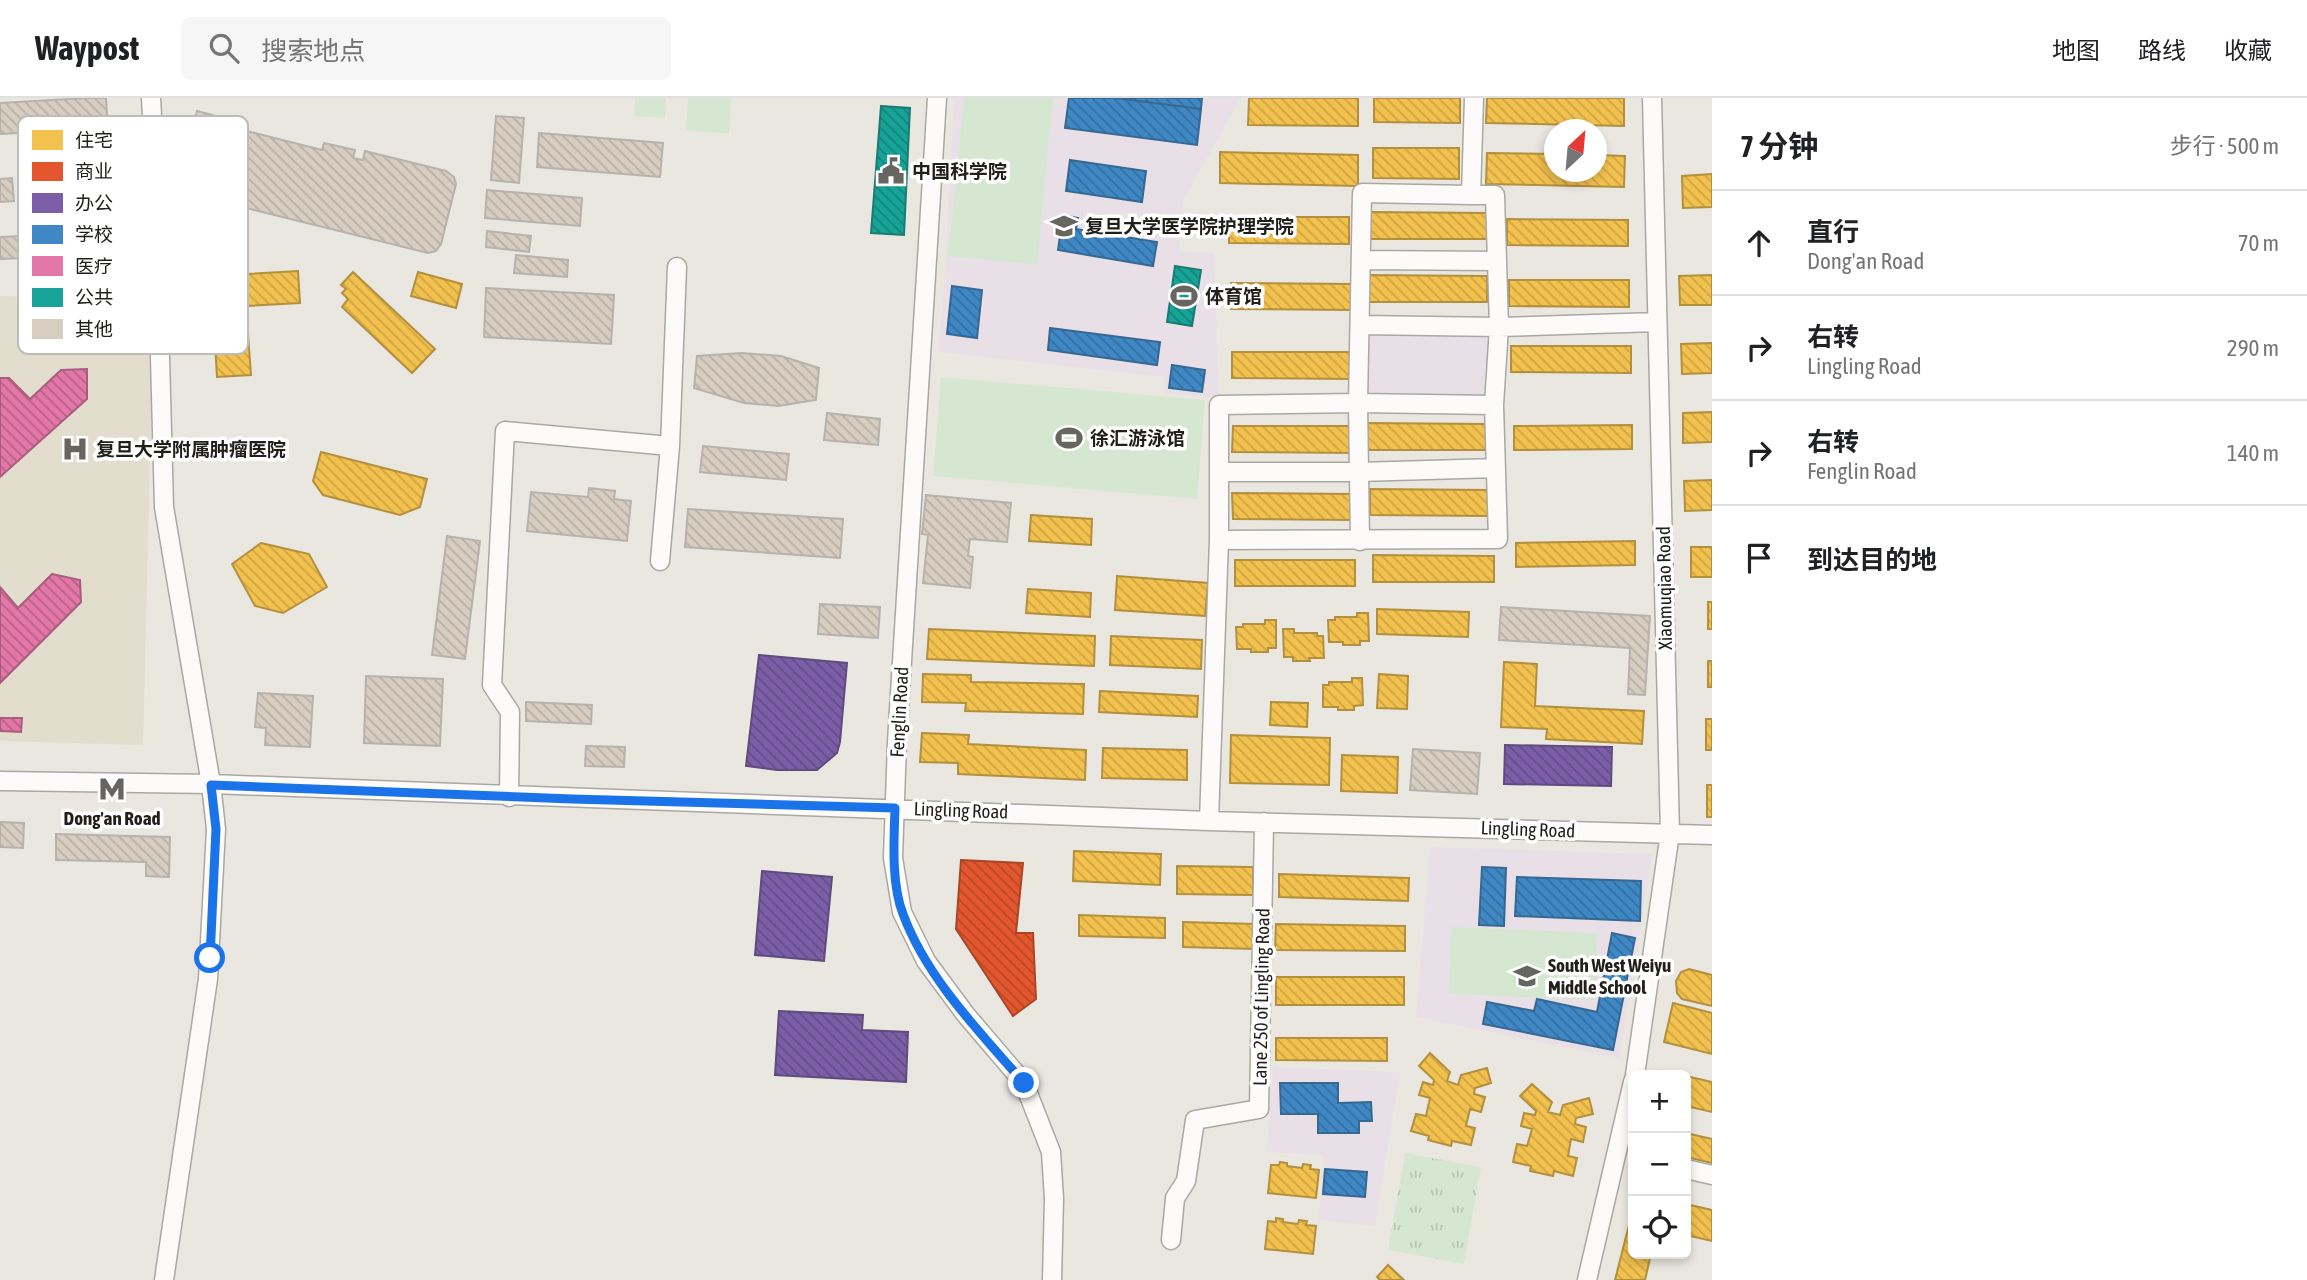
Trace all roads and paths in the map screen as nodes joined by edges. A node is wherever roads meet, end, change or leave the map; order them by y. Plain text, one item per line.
1 (151, 98) edge
2 (937, 98) edge
3 (1474, 98) edge
4 (1652, 98) edge
5 (152, 116) edge
6 (1471, 195) junction
7 (1361, 260) junction
8 (1497, 261) junction
9 (677, 267) dead end
10 (1657, 323) junction
11 (1360, 324) junction
12 (1499, 327) junction
13 (160, 354) edge
14 (1358, 403) junction
15 (1494, 405) junction
16 (670, 446) junction
17 (1496, 468) junction
18 (1219, 472) junction
19 (1359, 472) junction
20 (1219, 540) junction
21 (1360, 541) junction
22 (660, 561) dead end
23 (0, 781) edge
24 (211, 785) junction
25 (509, 797) junction
26 (895, 808) junction
27 (1209, 821) junction
28 (1264, 822) junction
29 (1670, 833) junction
30 (1712, 835) edge
31 (1636, 1070) edge
32 (1628, 1104) edge
33 (1691, 1170) edge
34 (1712, 1175) edge
35 (1171, 1240) dead end
36 (164, 1280) edge
37 (1052, 1280) edge
38 (1587, 1280) edge

1 - 5 street
2 - 26 street, Fenglin Road
3 - 6 street
4 - 10 street, Xiaomuqiao Road
6 - 7 street
6 - 8 street
7 - 8 street
7 - 11 street
8 - 12 street
9 - 16 street
10 - 12 street
10 - 29 street, Xiaomuqiao Road
11 - 12 street
11 - 14 street
12 - 15 street
13 - 24 street
14 - 15 street
14 - 18 street
14 - 19 street
15 - 17 street
16 - 22 street
16 - 25 street
17 - 19 street
17 - 21 street
18 - 19 street
18 - 20 street
19 - 21 street
20 - 21 street
20 - 27 street
23 - 24 street, Lingling Road
24 - 25 street, Lingling Road
24 - 36 street
25 - 26 street, Lingling Road
26 - 27 street, Lingling Road
26 - 37 street, Fenglin Road
27 - 28 street, Lingling Road
28 - 29 street, Lingling Road
28 - 35 street, Lane 250 of Lingling Road
29 - 30 street, Lingling Road
29 - 31 street, Xiaomuqiao Road
32 - 38 street
33 - 34 street

